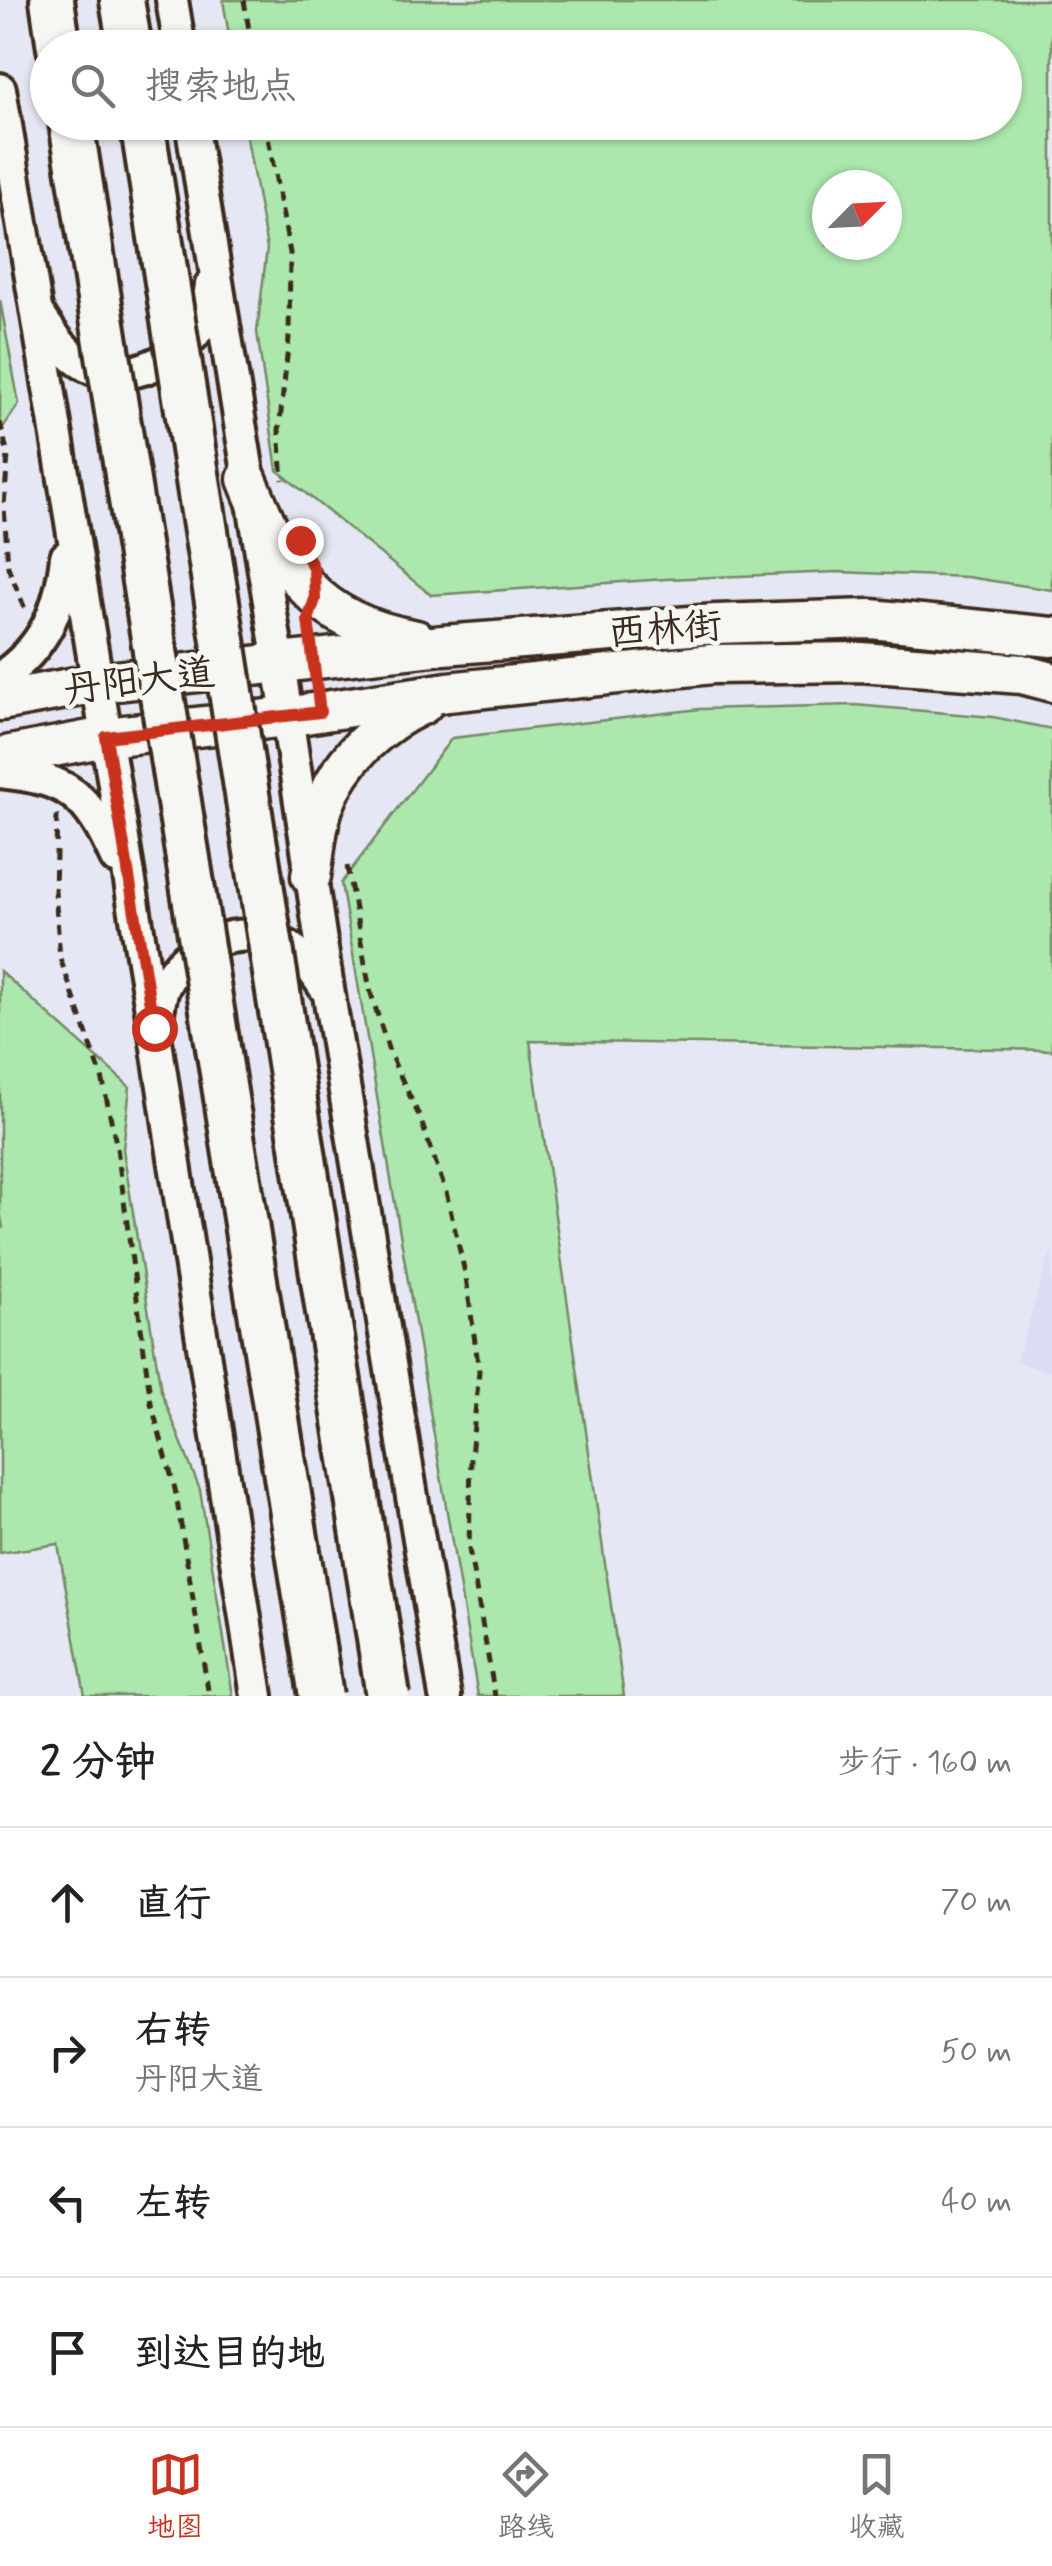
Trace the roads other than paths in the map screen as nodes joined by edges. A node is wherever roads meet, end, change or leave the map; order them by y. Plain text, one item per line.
1 (52, 0) edge
2 (122, 0) edge
3 (172, 0) edge
4 (56, 30) edge
5 (127, 30) edge
6 (177, 30) edge
7 (0, 89) edge
8 (74, 140) edge
9 (145, 140) edge
10 (194, 140) edge
11 (214, 273) junction
12 (34, 308) junction
13 (247, 479) junction
14 (70, 514) junction
15 (1052, 637) edge
16 (443, 644) junction
17 (279, 663) junction
18 (0, 678) edge
19 (1052, 682) edge
20 (98, 683) junction
21 (448, 692) junction
22 (0, 701) edge
23 (286, 716) junction
24 (106, 737) junction
25 (0, 757) edge
26 (0, 772) edge
27 (310, 876) junction
28 (136, 919) junction
29 (329, 995) junction
30 (154, 1028) junction
31 (257, 1696) edge
32 (321, 1696) edge
33 (388, 1696) edge
34 (445, 1696) edge

1 - 4 highway
2 - 5 highway
3 - 6 street
7 - 12 street
8 - 32 highway, bridge
9 - 33 highway, bridge
10 - 11 street
11 - 12 street
11 - 13 street
12 - 14 street
13 - 16 main road
13 - 17 street
14 - 18 street
14 - 20 street
15 - 16 main road, 西林街
16 - 17 main road, 西林街
17 - 20 main road, 丹阳大道
17 - 23 street
19 - 21 main road, 西林街
20 - 22 main road, 丹阳大道
20 - 24 street
21 - 23 main road, 西林街
21 - 27 main road
23 - 24 main road, 丹阳大道
23 - 27 street
24 - 25 main road, 丹阳大道
24 - 28 street
26 - 28 street
27 - 29 street
28 - 30 street
29 - 30 street
29 - 34 street
30 - 31 street

